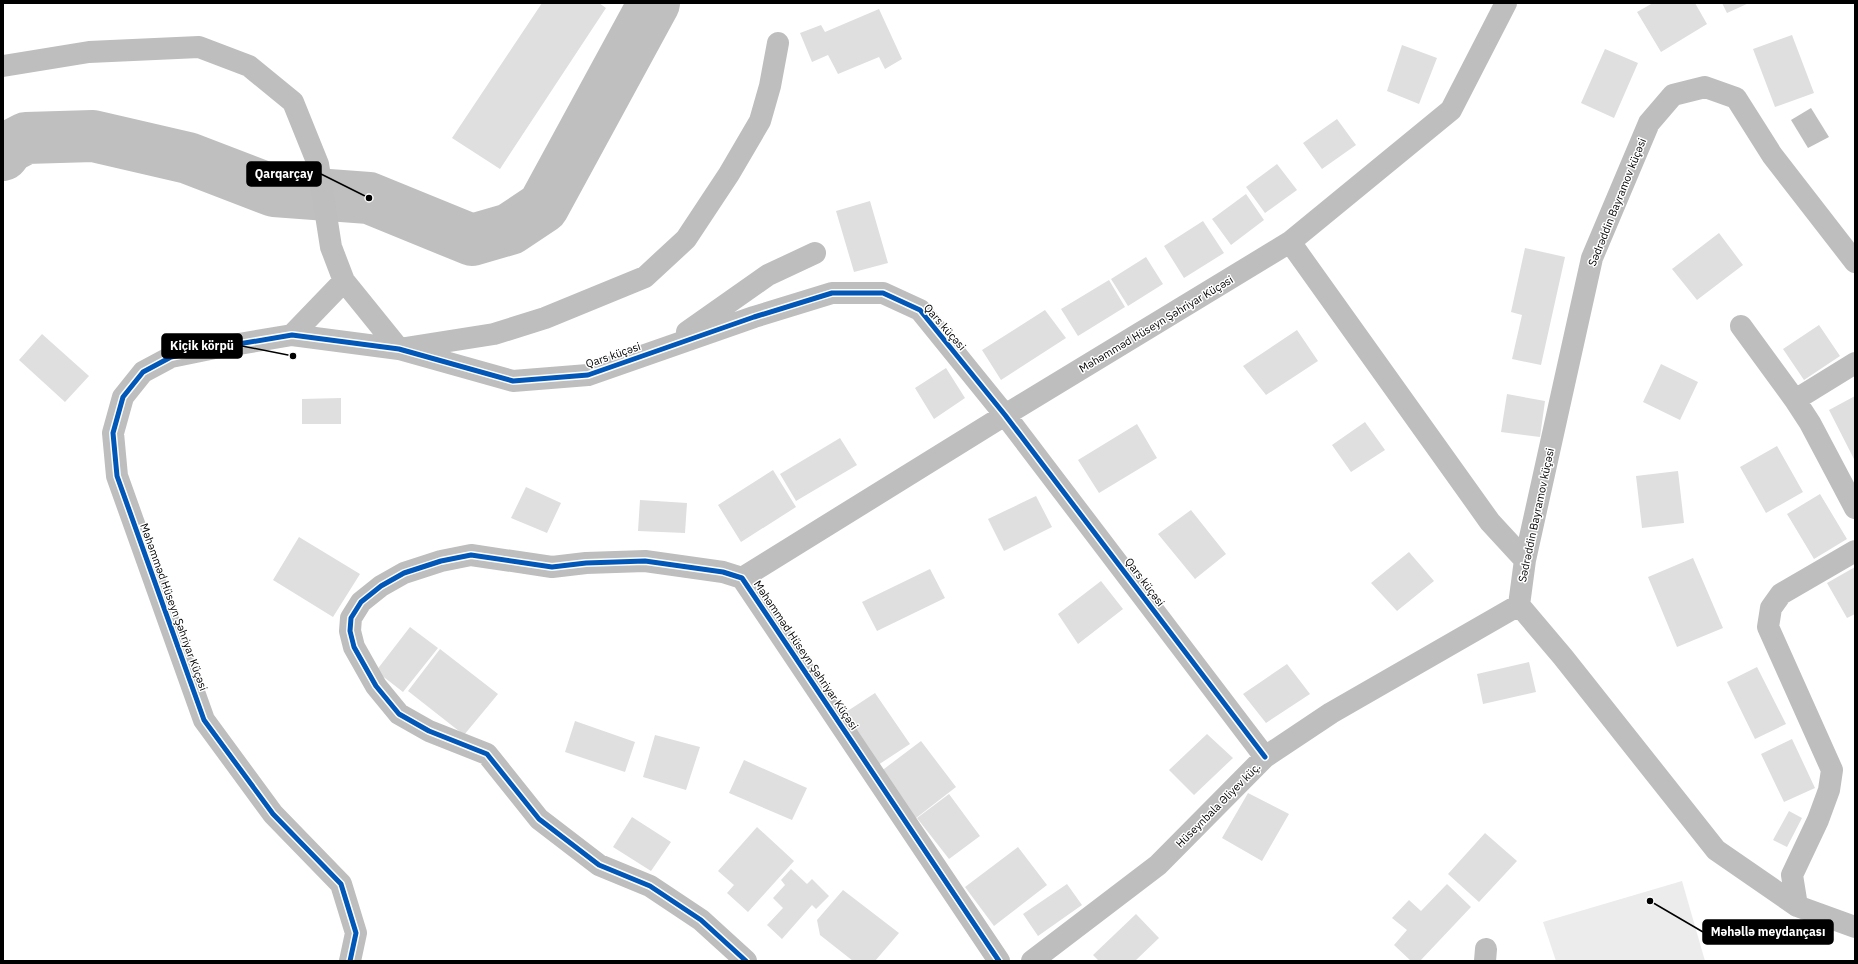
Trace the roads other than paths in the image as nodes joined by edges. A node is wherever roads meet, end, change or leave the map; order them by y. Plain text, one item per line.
1 (1506, 3) edge
2 (778, 43) dead end
3 (3, 66) edge
4 (1290, 242) junction
5 (815, 253) dead end
6 (1855, 262) edge
7 (344, 281) junction
8 (1741, 326) dead end
9 (292, 335) junction
10 (665, 348) junction
11 (399, 349) junction
12 (1855, 363) edge
13 (1795, 400) junction
14 (1006, 415) junction
15 (1855, 508) edge
16 (1855, 551) edge
17 (1525, 560) junction
18 (742, 578) junction
19 (1519, 605) junction
20 (1265, 757) junction
21 (1797, 906) junction
22 (1855, 927) edge
23 (350, 961) edge
24 (746, 961) edge
25 (999, 961) edge
26 (1032, 961) edge

1 - 4 street, Məhəmməd Hüseyn Şəhriyar Küçəsi
2 - 11 street
3 - 7 street
4 - 14 street, Məhəmməd Hüseyn Şəhriyar Küçəsi
4 - 17 street
5 - 10 street
6 - 17 street, Sədrəddin Bayramov küçəsi
7 - 9 street
7 - 11 street
8 - 13 street
9 - 11 street, Qars küçəsi
9 - 23 street, Məhəmməd Hüseyn Şəhriyar Küçəsi
10 - 11 street, Qars küçəsi
10 - 14 street, Qars küçəsi
12 - 13 street
13 - 15 street
14 - 18 street, Məhəmməd Hüseyn Şəhriyar Küçəsi
14 - 20 street, Qars küçəsi
16 - 21 street
17 - 19 street, Sədrəddin Bayramov küçəsi
18 - 24 street, Məhəmməd Hüseyn Şəhriyar Küçəsi
18 - 25 street, Məhəmməd Hüseyn Şəhriyar Küçəsi
19 - 20 street, Hüseynbala Əliyev küç.
19 - 21 street
20 - 26 street, Hüseynbala Əliyev küç.
21 - 22 street

